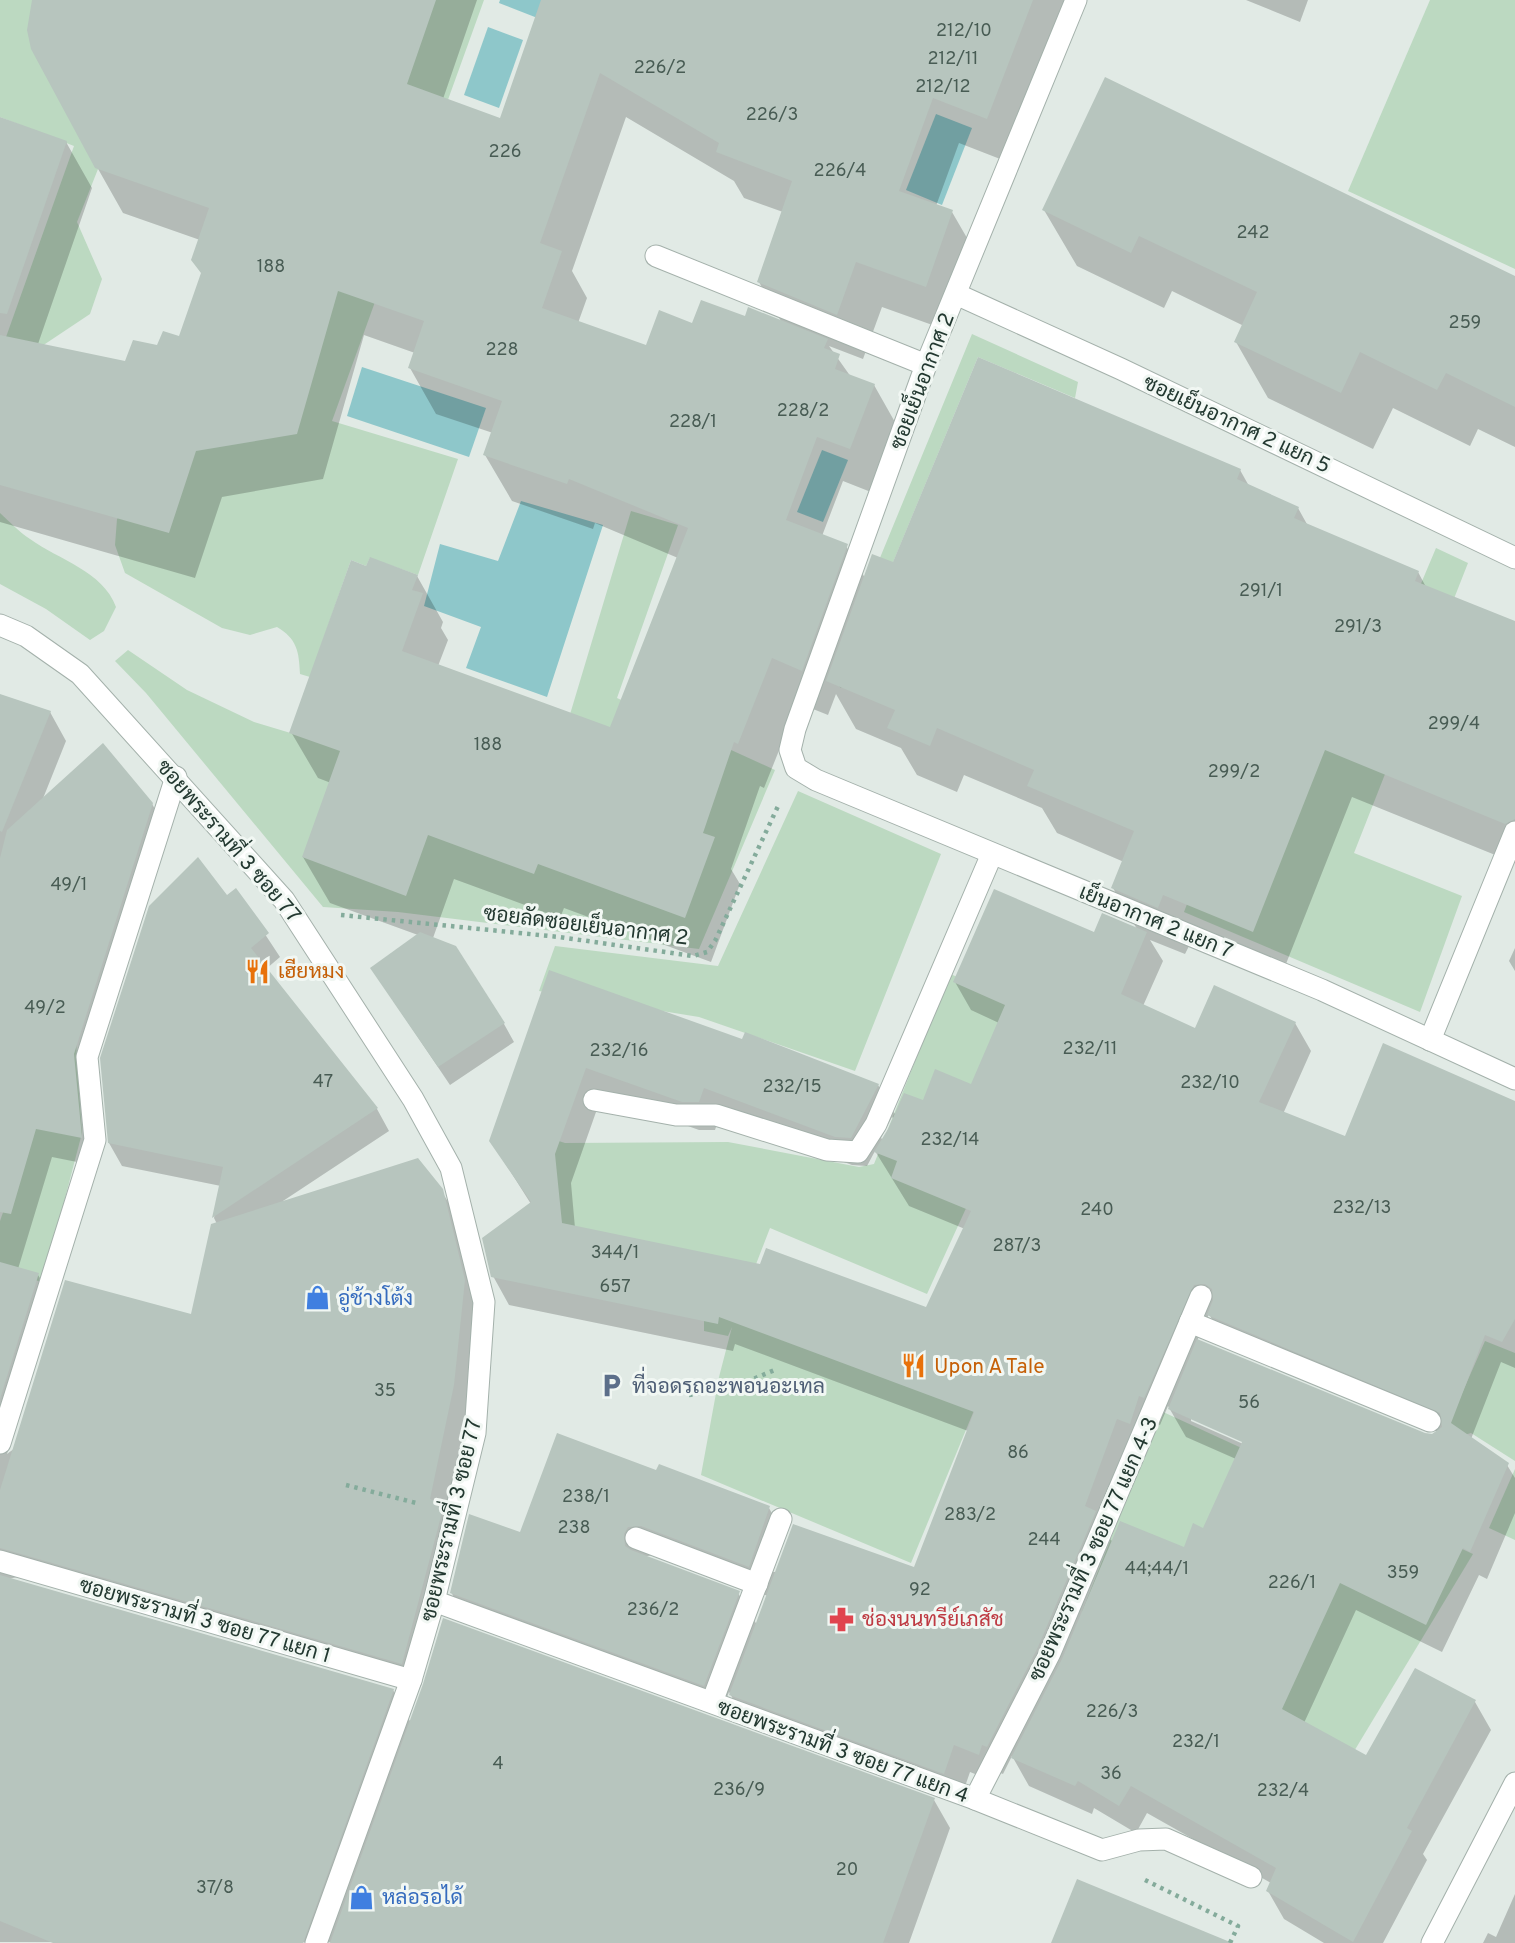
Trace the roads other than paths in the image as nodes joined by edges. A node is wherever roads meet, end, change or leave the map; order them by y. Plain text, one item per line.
1 (1076, 0) edge
2 (656, 256) dead end
3 (956, 294) junction
4 (926, 365) junction
5 (1515, 558) edge
6 (0, 625) edge
7 (796, 768) joint
8 (176, 777) junction
9 (1515, 832) edge
10 (992, 854) junction
11 (1430, 1040) junction
12 (1515, 1079) edge
13 (594, 1100) dead end
14 (1201, 1296) dead end
15 (1190, 1322) junction
16 (1430, 1421) dead end
17 (0, 1443) edge
18 (781, 1519) dead end
19 (636, 1538) dead end
20 (0, 1561) edge
21 (757, 1584) junction
22 (434, 1601) junction
23 (411, 1680) junction
24 (712, 1702) junction
25 (1515, 1783) edge
26 (975, 1799) junction
27 (1251, 1877) dead end
28 (316, 1943) edge
29 (1432, 1943) edge

1 - 3 street, ซอยเย็นอากาศ 2
2 - 4 street
3 - 4 street, ซอยเย็นอากาศ 2
3 - 5 street, ซอยเย็นอากาศ 2 แยก 5
4 - 7 street, ซอยเย็นอากาศ 2
6 - 8 street, ซอยพระรามที่ 3 ซอย 77
7 - 10 street, เย็นอากาศ 2 แยก 7
8 - 17 street
8 - 22 street, ซอยพระรามที่ 3 ซอย 77
9 - 11 street
10 - 11 street, เย็นอากาศ 2 แยก 7
10 - 13 street
11 - 12 street, เย็นอากาศ 2 แยก 7
14 - 15 street, ซอยพระรามที่ 3 ซอย 77 แยก 4-3
15 - 16 street
15 - 26 street, ซอยพระรามที่ 3 ซอย 77 แยก 4-3
18 - 21 street
19 - 21 street
20 - 23 street, ซอยพระรามที่ 3 ซอย 77 แยก 1
21 - 24 street
22 - 23 street, ซอยพระรามที่ 3 ซอย 77
22 - 24 street, ซอยพระรามที่ 3 ซอย 77 แยก 4
23 - 28 street, ซอยพระรามที่ 3 ซอย 77
24 - 26 street, ซอยพระรามที่ 3 ซอย 77 แยก 4
25 - 29 street
26 - 27 street, ซอยพระรามที่ 3 ซอย 77 แยก 4

